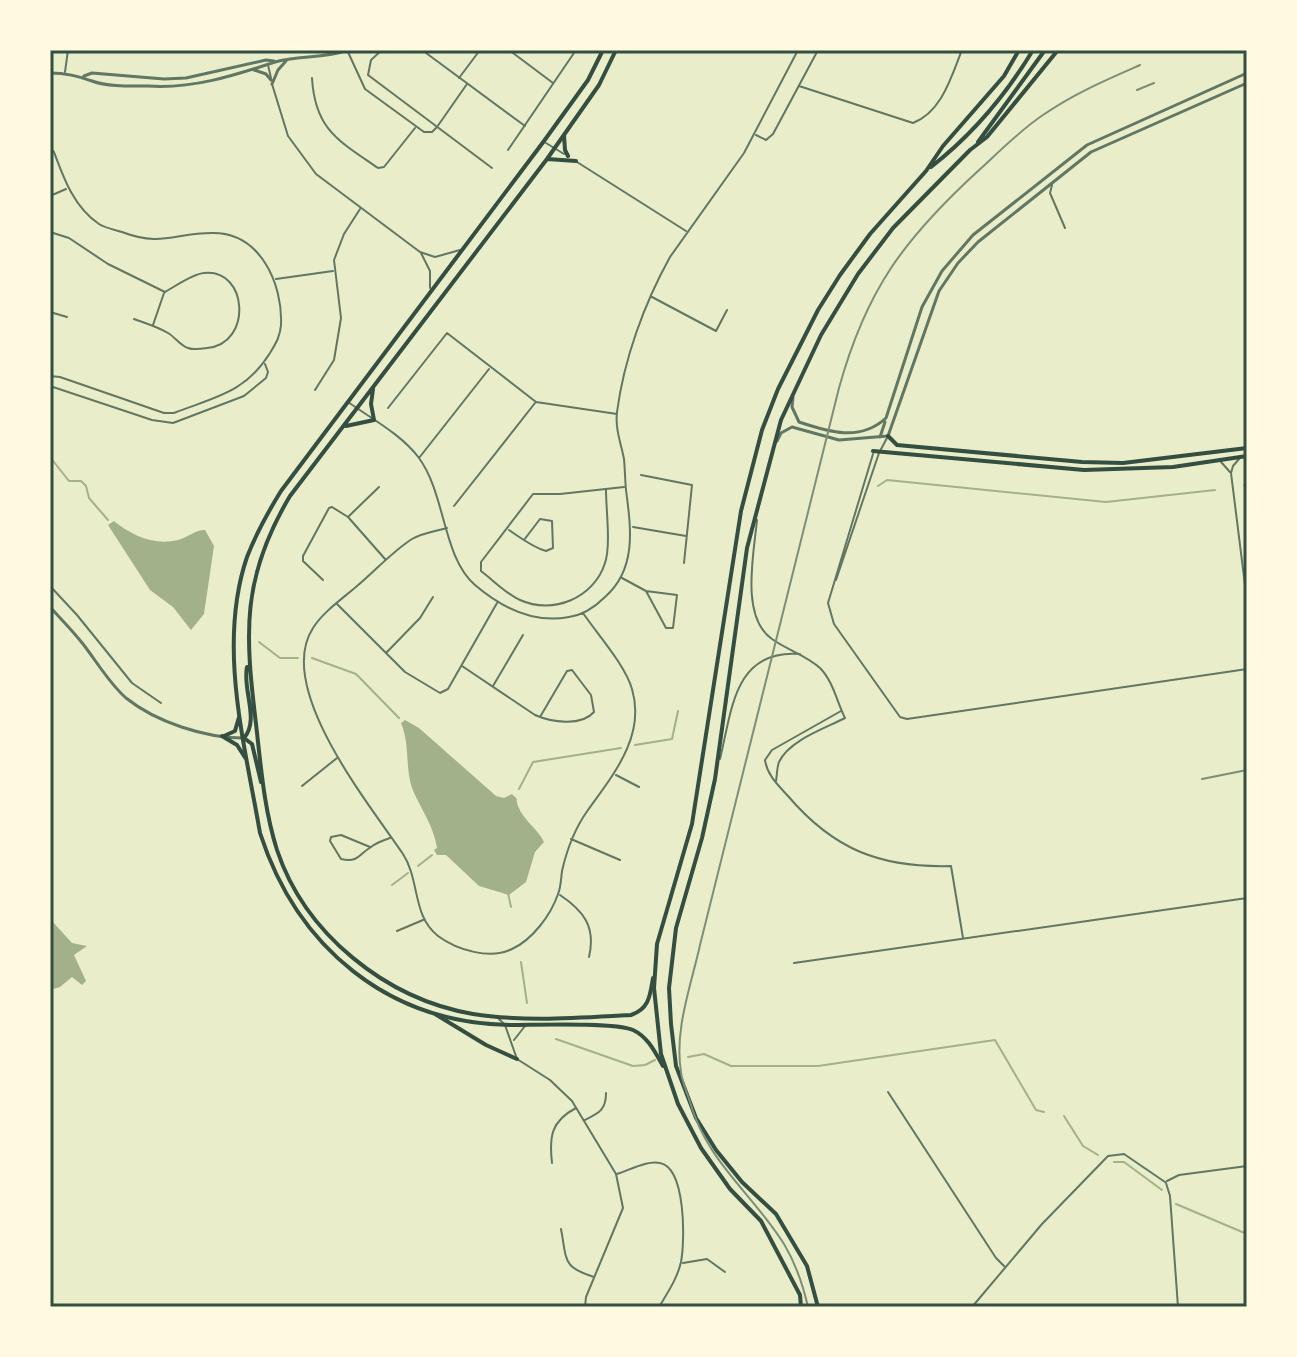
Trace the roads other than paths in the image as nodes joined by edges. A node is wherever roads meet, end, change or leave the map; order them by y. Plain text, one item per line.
1 (68, 50) edge
2 (348, 50) edge
3 (382, 50) edge
4 (422, 50) edge
5 (480, 50) edge
6 (509, 50) edge
7 (576, 50) edge
8 (603, 50) edge
9 (616, 50) edge
10 (792, 50) edge
11 (818, 50) edge
12 (962, 50) edge
13 (1019, 50) edge
14 (1033, 50) edge
15 (1045, 50) edge
16 (1058, 50) edge
17 (797, 52) edge
18 (266, 60) junction
19 (286, 61) junction
20 (277, 62) junction
21 (268, 66) junction
22 (253, 70) junction
23 (50, 73) edge
24 (65, 73) junction
25 (1247, 73) edge
26 (84, 76) junction
27 (125, 76) junction
28 (312, 78) dead end
29 (459, 78) junction
30 (272, 82) junction
31 (1247, 83) edge
32 (467, 84) junction
33 (554, 84) junction
34 (124, 85) junction
35 (799, 86) junction
36 (525, 126) junction
37 (416, 127) junction
38 (437, 127) junction
39 (565, 133) junction
40 (755, 134) junction
41 (544, 141) junction
42 (50, 148) edge
43 (554, 148) junction
44 (508, 150) dead end
45 (970, 150) junction
46 (568, 156) junction
47 (547, 159) junction
48 (576, 161) junction
49 (492, 168) dead end
50 (926, 171) junction
51 (1054, 181) junction
52 (67, 188) junction
53 (1039, 193) junction
54 (1050, 193) junction
55 (50, 196) edge
56 (360, 209) junction
57 (1065, 228) dead end
58 (687, 231) junction
59 (50, 232) edge
60 (463, 249) junction
61 (420, 252) junction
62 (334, 271) junction
63 (276, 279) junction
64 (165, 292) junction
65 (430, 292) junction
66 (651, 297) junction
67 (727, 310) dead end
68 (50, 312) edge
69 (67, 317) dead end
70 (134, 319) dead end
71 (153, 326) junction
72 (264, 362) junction
73 (490, 368) junction
74 (50, 376) edge
75 (50, 386) edge
76 (373, 388) junction
77 (315, 390) dead end
78 (793, 394) junction
79 (348, 402) junction
80 (536, 402) junction
81 (388, 408) dead end
82 (357, 409) junction
83 (617, 414) junction
84 (886, 418) junction
85 (374, 420) junction
86 (344, 426) junction
87 (866, 431) junction
88 (888, 436) junction
89 (880, 437) junction
90 (1247, 448) edge
91 (772, 450) junction
92 (876, 452) junction
93 (1245, 456) edge
94 (419, 458) junction
95 (1217, 460) junction
96 (1231, 473) junction
97 (641, 475) dead end
98 (626, 486) junction
99 (379, 487) dead end
100 (606, 490) junction
101 (758, 503) junction
102 (454, 506) dead end
103 (348, 517) junction
104 (631, 527) junction
105 (447, 528) junction
106 (507, 528) junction
107 (687, 536) junction
108 (524, 540) junction
109 (387, 561) junction
110 (684, 563) dead end
111 (622, 578) junction
112 (323, 580) dead end
113 (50, 586) edge
114 (646, 591) junction
115 (433, 597) dead end
116 (1247, 601) edge
117 (498, 602) junction
118 (337, 603) junction
119 (50, 607) edge
120 (583, 613) junction
121 (523, 635) dead end
122 (385, 654) junction
123 (802, 655) junction
124 (249, 662) junction
125 (462, 666) junction
126 (1247, 669) edge
127 (493, 686) junction
128 (161, 703) dead end
129 (240, 708) junction
130 (841, 711) junction
131 (540, 717) junction
132 (222, 736) junction
133 (244, 738) junction
134 (338, 757) junction
135 (249, 765) junction
136 (615, 774) junction
137 (715, 779) junction
138 (776, 782) junction
139 (263, 785) junction
140 (302, 786) dead end
141 (639, 787) dead end
142 (391, 837) junction
143 (571, 839) junction
144 (370, 847) junction
145 (620, 860) dead end
146 (558, 894) junction
147 (1247, 898) edge
148 (424, 919) junction
149 (397, 931) dead end
150 (963, 940) junction
151 (589, 957) dead end
152 (794, 963) dead end
153 (655, 968) junction
154 (429, 1011) junction
155 (495, 1016) junction
156 (505, 1025) junction
157 (526, 1025) junction
158 (513, 1041) junction
159 (517, 1059) junction
160 (663, 1066) junction
161 (888, 1092) dead end
162 (606, 1093) dead end
163 (577, 1108) junction
164 (584, 1121) junction
165 (552, 1163) dead end
166 (1247, 1166) edge
167 (616, 1174) junction
168 (1165, 1182) junction
169 (561, 1229) dead end
170 (680, 1263) junction
171 (1005, 1266) junction
172 (725, 1272) dead end
173 (594, 1277) junction
174 (585, 1307) edge
175 (659, 1307) edge
176 (801, 1307) edge
177 (818, 1307) edge
178 (972, 1307) edge
179 (1178, 1307) edge

1 - 24 street
2 - 19 street
2 - 37 street
3 - 38 street
4 - 29 street
5 - 29 street
6 - 33 street
7 - 33 street
8 - 41 main road
9 - 39 main road
10 - 17 street
11 - 35 street
12 - 35 street
13 - 50 main road
14 - 50 main road
15 - 45 main road
16 - 45 main road
17 - 40 street
18 - 20 street
18 - 21 street
18 - 27 street
19 - 20 street
19 - 30 street
20 - 21 street
21 - 22 street
21 - 30 street
22 - 30 street
22 - 34 street
23 - 24 street
24 - 26 street
25 - 84 street
26 - 27 street
26 - 34 street
27 - 34 street
28 - 37 street
29 - 32 street
30 - 56 street
31 - 51 street
32 - 36 street
32 - 38 street
33 - 36 street
35 - 40 street
36 - 44 street
37 - 38 street
38 - 49 street
39 - 43 main road
39 - 46 main road
40 - 58 street
41 - 43 street
41 - 60 main road
42 - 52 street
43 - 46 street
43 - 47 main road
45 - 78 main road
46 - 48 street
47 - 48 main road
47 - 76 main road
48 - 58 street
50 - 153 main road
51 - 53 street
51 - 54 street
52 - 55 street
52 - 63 street
53 - 54 street
53 - 88 street
54 - 57 street
56 - 61 street
56 - 62 street
58 - 66 street
59 - 64 street
60 - 61 street
60 - 65 main road
61 - 65 street
62 - 63 street
62 - 77 street
63 - 72 street
64 - 71 street
64 - 71 street
65 - 79 main road
66 - 67 street
66 - 83 street
68 - 69 street
70 - 71 street
72 - 74 street
72 - 75 street
73 - 80 street
73 - 81 street
73 - 94 street
76 - 82 main road
76 - 85 main road
78 - 87 street
78 - 91 main road
79 - 82 street
79 - 129 main road
80 - 83 street
80 - 102 street
82 - 85 street
82 - 86 main road
83 - 98 street
84 - 87 street
84 - 89 street
85 - 86 main road
85 - 94 street
86 - 124 main road
87 - 89 street
88 - 89 street
88 - 90 main road
88 - 92 street
89 - 91 street
89 - 92 street
91 - 101 main road
92 - 95 main road
92 - 126 street
93 - 95 main road
93 - 96 street
94 - 105 street
95 - 96 street
96 - 116 street
97 - 107 street
98 - 100 street
98 - 104 street
99 - 103 street
100 - 106 street
100 - 106 street
101 - 123 street
101 - 137 main road
103 - 109 street
103 - 112 street
104 - 107 street
104 - 111 street
105 - 109 street
105 - 117 street
106 - 108 street
107 - 110 street
108 - 108 street
109 - 118 street
111 - 114 street
111 - 120 street
113 - 128 street
114 - 114 street
115 - 122 street
117 - 120 street
117 - 125 street
118 - 122 street
118 - 134 street
119 - 132 street
120 - 136 street
121 - 127 street
122 - 125 street
123 - 130 street
123 - 137 street
124 - 133 main road
124 - 139 main road
125 - 127 street
127 - 131 street
129 - 132 main road
129 - 133 main road
130 - 138 street
130 - 138 street
131 - 131 street
132 - 133 street
132 - 135 main road
133 - 135 main road
133 - 139 main road
134 - 140 street
134 - 142 street
135 - 154 main road
136 - 141 street
136 - 143 street
137 - 177 main road
138 - 150 street
139 - 155 main road
142 - 144 street
142 - 148 street
143 - 145 street
143 - 146 street
144 - 144 street
146 - 148 street
146 - 151 street
147 - 150 street
148 - 149 street
150 - 152 street
153 - 155 main road
153 - 160 main road
154 - 156 main road
154 - 159 main road
155 - 156 street
156 - 157 main road
156 - 158 street
157 - 158 street
157 - 160 main road
158 - 159 street
159 - 163 street
160 - 176 main road
161 - 171 street
162 - 164 street
163 - 164 street
163 - 165 street
164 - 167 street
166 - 168 street
167 - 170 street
167 - 173 street
168 - 171 street
168 - 179 street
169 - 173 street
170 - 172 street
170 - 175 street
171 - 178 street
173 - 174 street

